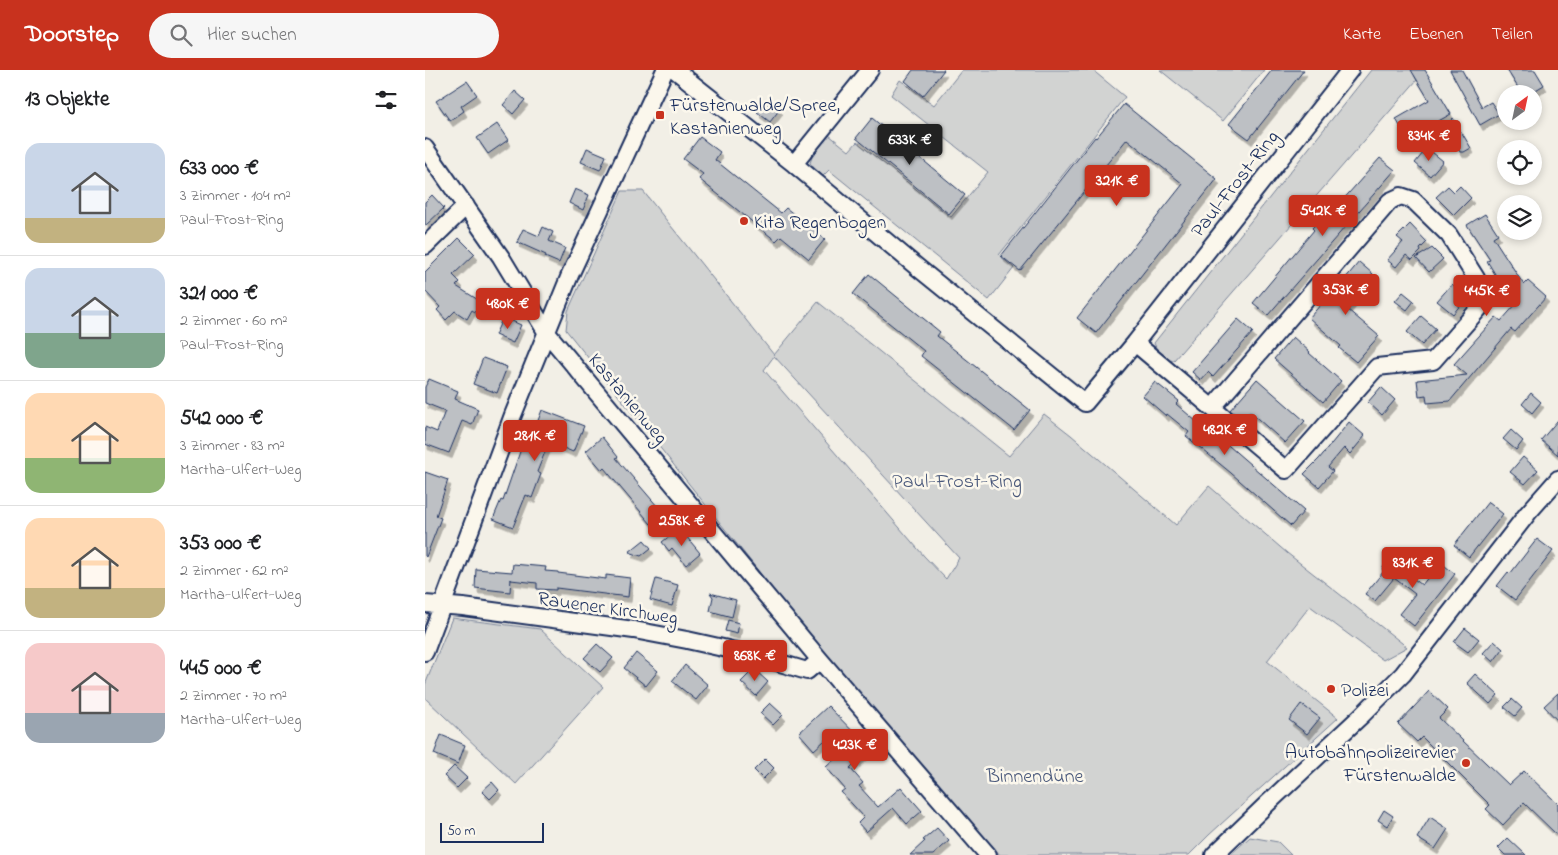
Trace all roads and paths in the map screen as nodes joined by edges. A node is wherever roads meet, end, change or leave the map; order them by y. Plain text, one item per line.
1 (665, 70) edge
2 (675, 70) edge
3 (870, 70) edge
4 (1350, 70) edge
5 (425, 148) edge
6 (794, 164) junction
7 (466, 206) junction
8 (425, 246) edge
9 (547, 333) junction
10 (1135, 342) junction
11 (1213, 407) junction
12 (1558, 479) edge
13 (425, 604) edge
14 (442, 605) junction
15 (425, 652) edge
16 (820, 660) junction
17 (988, 855) edge
18 (1214, 855) edge

1 - 9 street
2 - 6 street, Paul-Frost-Ring
3 - 6 street
4 - 10 street, Paul-Frost-Ring
5 - 7 street, Kastanienweg
6 - 10 street, Paul-Frost-Ring
7 - 8 street
7 - 9 street, Kastanienweg
9 - 14 street
9 - 16 street, Kastanienweg
10 - 11 street
11 - 11 street
12 - 18 street
13 - 14 street, Rauener Kirchweg
14 - 15 street
14 - 16 street, Rauener Kirchweg
16 - 17 street

